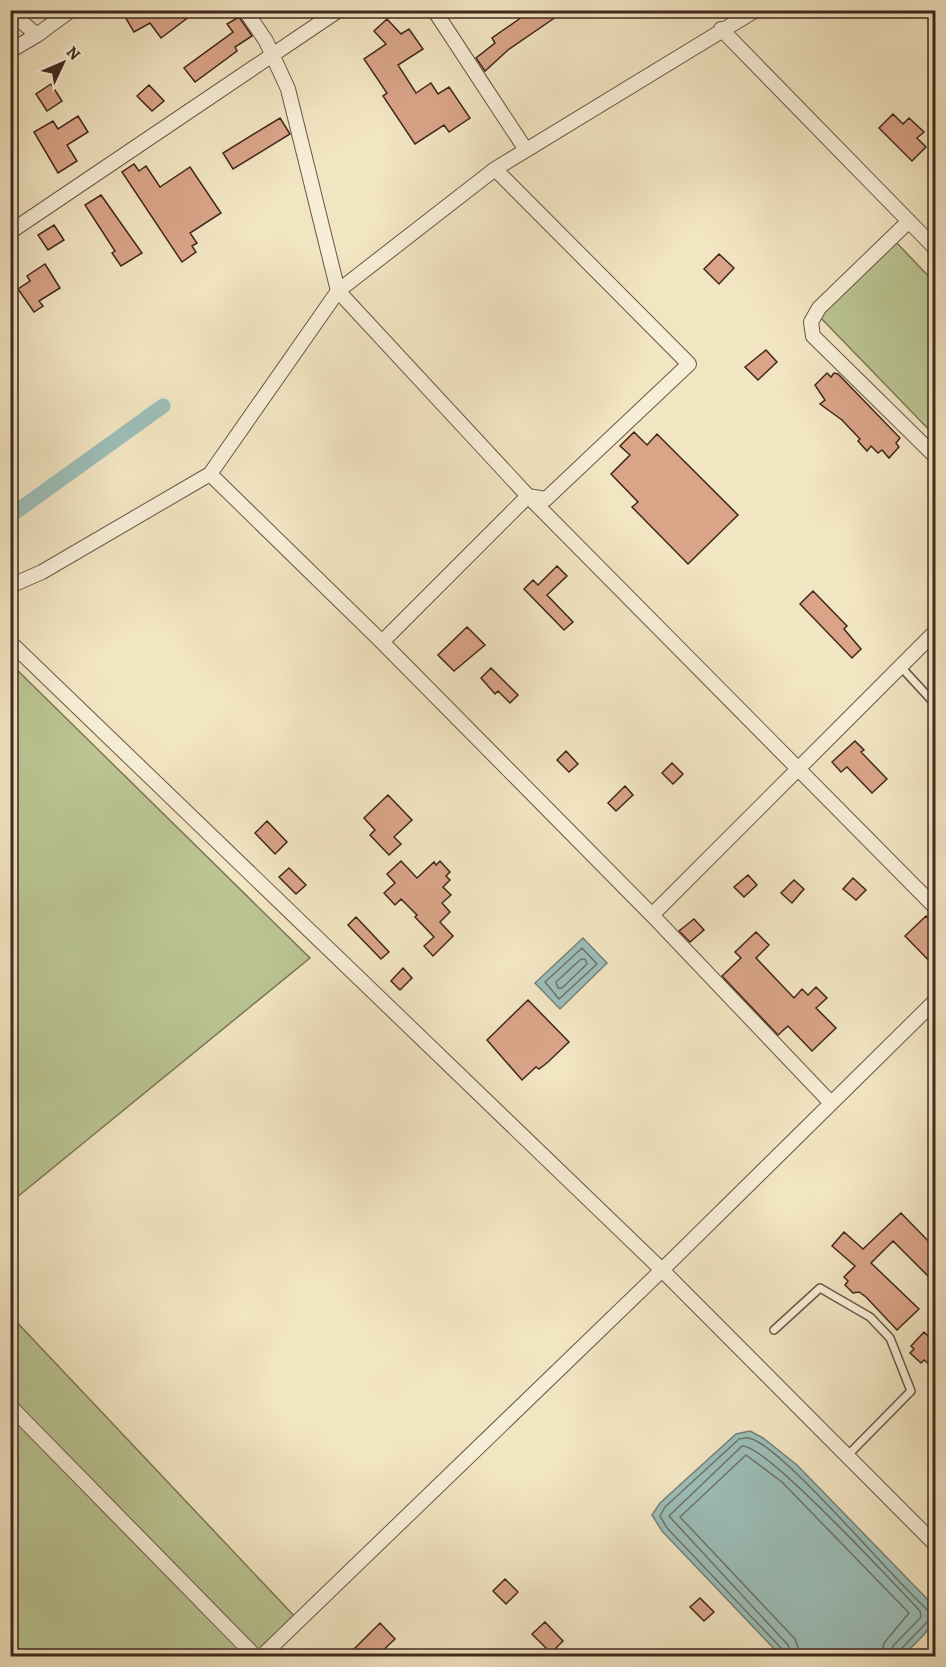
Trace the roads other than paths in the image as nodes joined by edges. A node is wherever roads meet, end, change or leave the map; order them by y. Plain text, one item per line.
1 (71, 10) edge
2 (245, 10) edge
3 (339, 10) edge
4 (434, 10) edge
5 (756, 10) edge
6 (10, 12) edge
7 (721, 29) junction
8 (37, 35) junction
9 (10, 51) edge
10 (526, 150) junction
11 (495, 169) junction
12 (909, 221) junction
13 (10, 232) edge
14 (936, 249) edge
15 (338, 291) junction
16 (936, 458) edge
17 (210, 474) junction
18 (528, 496) junction
19 (10, 586) edge
20 (936, 631) edge
21 (10, 642) edge
22 (382, 642) junction
23 (900, 666) junction
24 (936, 705) edge
25 (798, 768) junction
26 (936, 908) edge
27 (652, 915) junction
28 (936, 1000) edge
29 (830, 1102) junction
30 (662, 1270) junction
31 (774, 1330) dead end
32 (10, 1406) edge
33 (847, 1456) junction
34 (934, 1541) edge
35 (255, 1656) edge
36 (262, 1656) edge

1 - 8 street
2 - 15 street
3 - 13 street
4 - 10 street
5 - 7 street
6 - 8 street
7 - 10 street
7 - 12 street
8 - 9 street
10 - 11 street
11 - 15 street
11 - 18 street
12 - 14 street
12 - 16 street
15 - 17 street
15 - 18 street
17 - 19 street
17 - 22 street
18 - 22 street
18 - 25 street
20 - 23 street
21 - 30 street
22 - 27 street
23 - 24 lane
23 - 25 street
25 - 26 street
25 - 27 street
27 - 29 street
28 - 29 street
29 - 30 street
30 - 33 street
30 - 36 street
31 - 33 lane
32 - 35 street
33 - 34 street

